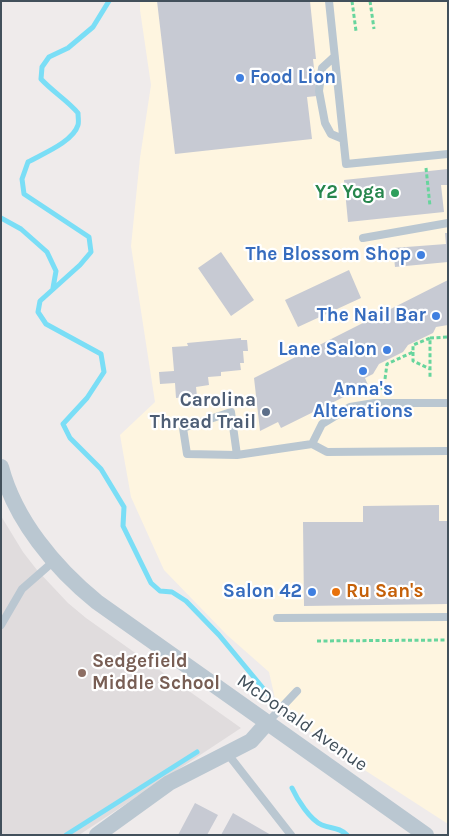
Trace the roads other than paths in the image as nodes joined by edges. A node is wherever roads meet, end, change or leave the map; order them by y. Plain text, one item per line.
1 (329, 1) edge
2 (334, 57) junction
3 (343, 138) junction
4 (448, 154) edge
5 (448, 223) edge
6 (363, 238) dead end
7 (448, 402) edge
8 (312, 444) junction
9 (448, 452) edge
10 (237, 455) junction
11 (1, 467) edge
12 (54, 561) junction
13 (448, 617) edge
14 (277, 618) dead end
15 (1, 625) edge
16 (297, 691) dead end
17 (268, 723) junction
18 (228, 753) junction
19 (97, 835) edge
20 (291, 835) edge
21 (426, 835) edge

1 - 2 lane
2 - 3 lane
2 - 3 lane
3 - 4 lane
5 - 6 lane
7 - 8 lane
8 - 9 lane
8 - 10 lane
10 - 10 lane
11 - 12 street, McDonald Avenue
12 - 15 lane
12 - 17 street, McDonald Avenue
13 - 14 lane
16 - 17 lane
17 - 18 street
17 - 21 street, McDonald Avenue
18 - 19 street
18 - 20 lane

